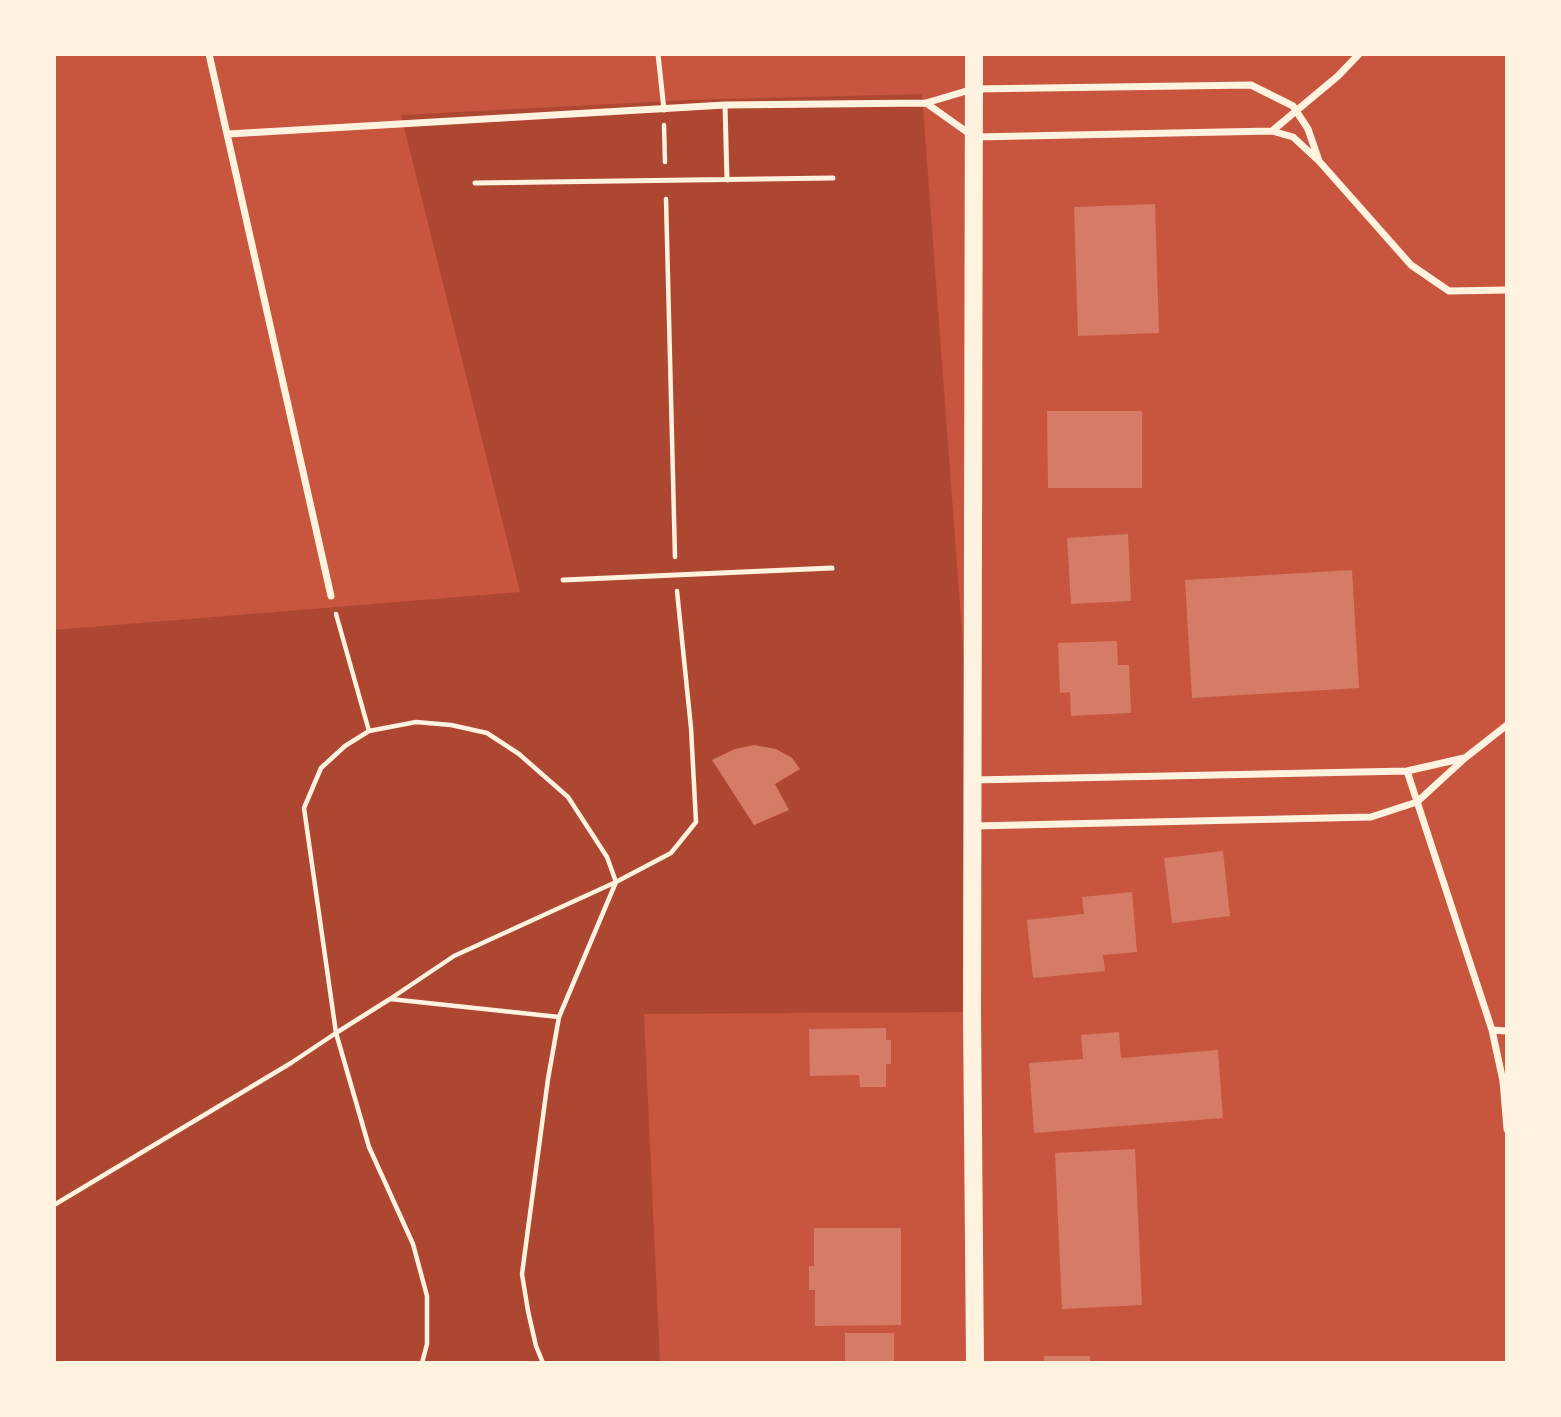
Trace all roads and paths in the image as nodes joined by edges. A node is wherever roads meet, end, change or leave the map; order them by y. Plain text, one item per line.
1 (209, 54) edge
2 (658, 54) edge
3 (974, 54) edge
4 (1359, 54) edge
5 (974, 89) junction
6 (926, 103) junction
7 (725, 105) junction
8 (664, 110) junction
9 (1296, 111) junction
10 (1272, 131) junction
11 (229, 134) junction
12 (974, 137) junction
13 (1319, 161) junction
14 (833, 178) dead end
15 (666, 180) junction
16 (727, 180) junction
17 (475, 183) dead end
18 (1507, 290) edge
19 (832, 568) dead end
20 (676, 575) junction
21 (563, 580) dead end
22 (331, 596) joint
23 (1507, 725) edge
24 (369, 731) junction
25 (1465, 758) junction
26 (1407, 771) junction
27 (973, 780) junction
28 (1416, 802) junction
29 (974, 826) junction
30 (616, 882) junction
31 (390, 999) junction
32 (559, 1017) junction
33 (1492, 1030) junction
34 (1507, 1031) edge
35 (336, 1033) junction
36 (1507, 1129) edge
37 (54, 1205) edge
38 (422, 1363) edge
39 (543, 1363) edge
40 (975, 1363) edge

1 - 11 street
2 - 8 lane
3 - 5 main road
4 - 9 street
5 - 6 street
5 - 9 street
5 - 12 main road
6 - 7 street
6 - 12 street
7 - 8 street
7 - 16 lane
8 - 11 street
8 - 15 path
9 - 10 street
9 - 13 street
10 - 12 street
10 - 13 street
11 - 22 street
12 - 27 main road
13 - 18 street
14 - 16 lane
15 - 16 lane
15 - 17 lane
15 - 20 path
19 - 20 lane
20 - 21 lane
20 - 30 path
22 - 24 path
23 - 25 street
24 - 30 path
24 - 35 path
25 - 26 street
25 - 28 street
26 - 27 street
26 - 28 street
27 - 29 main road
28 - 29 street
28 - 33 street
29 - 40 main road
30 - 31 path
30 - 32 path
31 - 32 path
31 - 35 path
32 - 39 path
33 - 34 street
33 - 36 street
35 - 37 path
35 - 38 path

